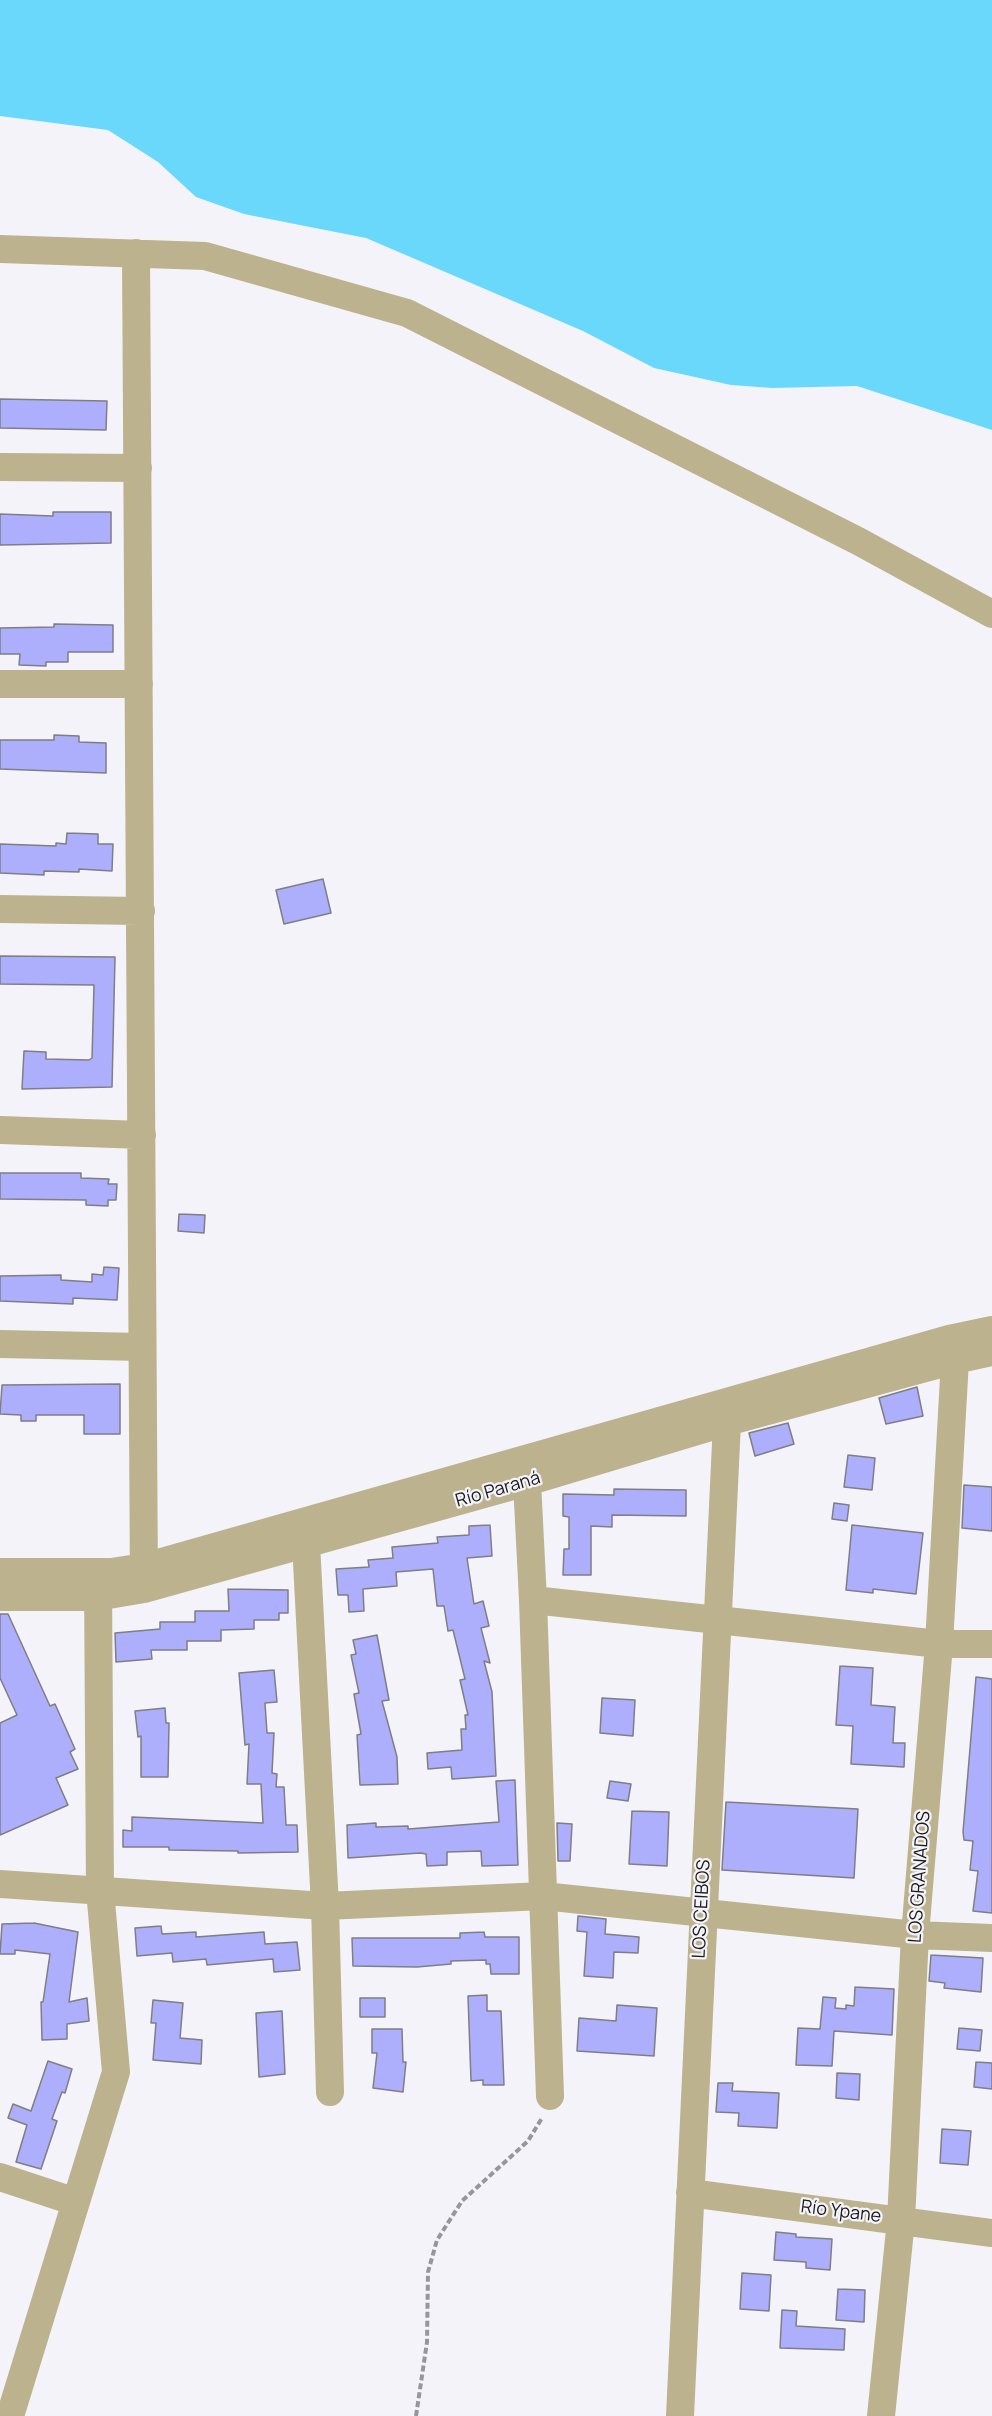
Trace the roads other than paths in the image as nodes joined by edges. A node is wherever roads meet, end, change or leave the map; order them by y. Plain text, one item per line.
1 (0, 249) edge
2 (135, 253) junction
3 (0, 467) edge
4 (138, 468) junction
5 (992, 614) edge
6 (0, 684) edge
7 (139, 684) junction
8 (0, 909) edge
9 (141, 911) junction
10 (0, 1130) edge
11 (142, 1135) junction
12 (992, 1330) edge
13 (0, 1344) edge
14 (142, 1347) junction
15 (952, 1349) junction
16 (992, 1352) edge
17 (725, 1413) junction
18 (525, 1471) junction
19 (306, 1532) junction
20 (0, 1572) edge
21 (144, 1578) junction
22 (97, 1584) junction
23 (0, 1597) edge
24 (533, 1600) junction
25 (716, 1620) junction
26 (939, 1644) junction
27 (992, 1644) edge
28 (0, 1884) edge
29 (100, 1890) junction
30 (543, 1896) junction
31 (325, 1906) junction
32 (702, 1913) junction
33 (915, 1935) junction
34 (992, 1938) edge
35 (330, 2092) dead end
36 (550, 2096) road end
37 (0, 2177) edge
38 (690, 2193) junction
39 (76, 2202) junction
40 (901, 2220) junction
41 (992, 2233) edge
42 (9, 2404) edge
43 (680, 2416) edge
44 (881, 2416) edge

1 - 2 street
2 - 4 street
2 - 5 street
3 - 4 street
4 - 7 street
6 - 7 street
7 - 9 street
8 - 9 street
9 - 11 street
10 - 11 street
11 - 14 street
12 - 15 street, Río Paraná
13 - 14 street
14 - 21 street
15 - 16 street, Río Paraná
15 - 17 street, Río Paraná
15 - 26 street, LOS GRANADOS
17 - 18 street, Río Paraná
17 - 25 street, LOS CEIBOS
18 - 19 street, Río Paraná
18 - 24 street
19 - 21 street, Río Paraná
19 - 31 street
20 - 22 street, Río Paraná
21 - 22 street, Río Paraná
22 - 23 street, Río Paraná
22 - 29 street
24 - 25 street
24 - 30 street
25 - 26 street
25 - 32 street, LOS CEIBOS
26 - 27 street
26 - 33 street, LOS GRANADOS
28 - 29 street
29 - 31 street
29 - 39 street
30 - 31 street
30 - 32 street
30 - 36 street
31 - 35 street
32 - 33 street
32 - 38 street, LOS CEIBOS
33 - 34 street
33 - 40 street, LOS GRANADOS
37 - 39 street
38 - 40 street, Río Ypane
38 - 43 street, LOS CEIBOS
39 - 42 street
40 - 41 street, Río Ypane
40 - 44 street, LOS GRANADOS

